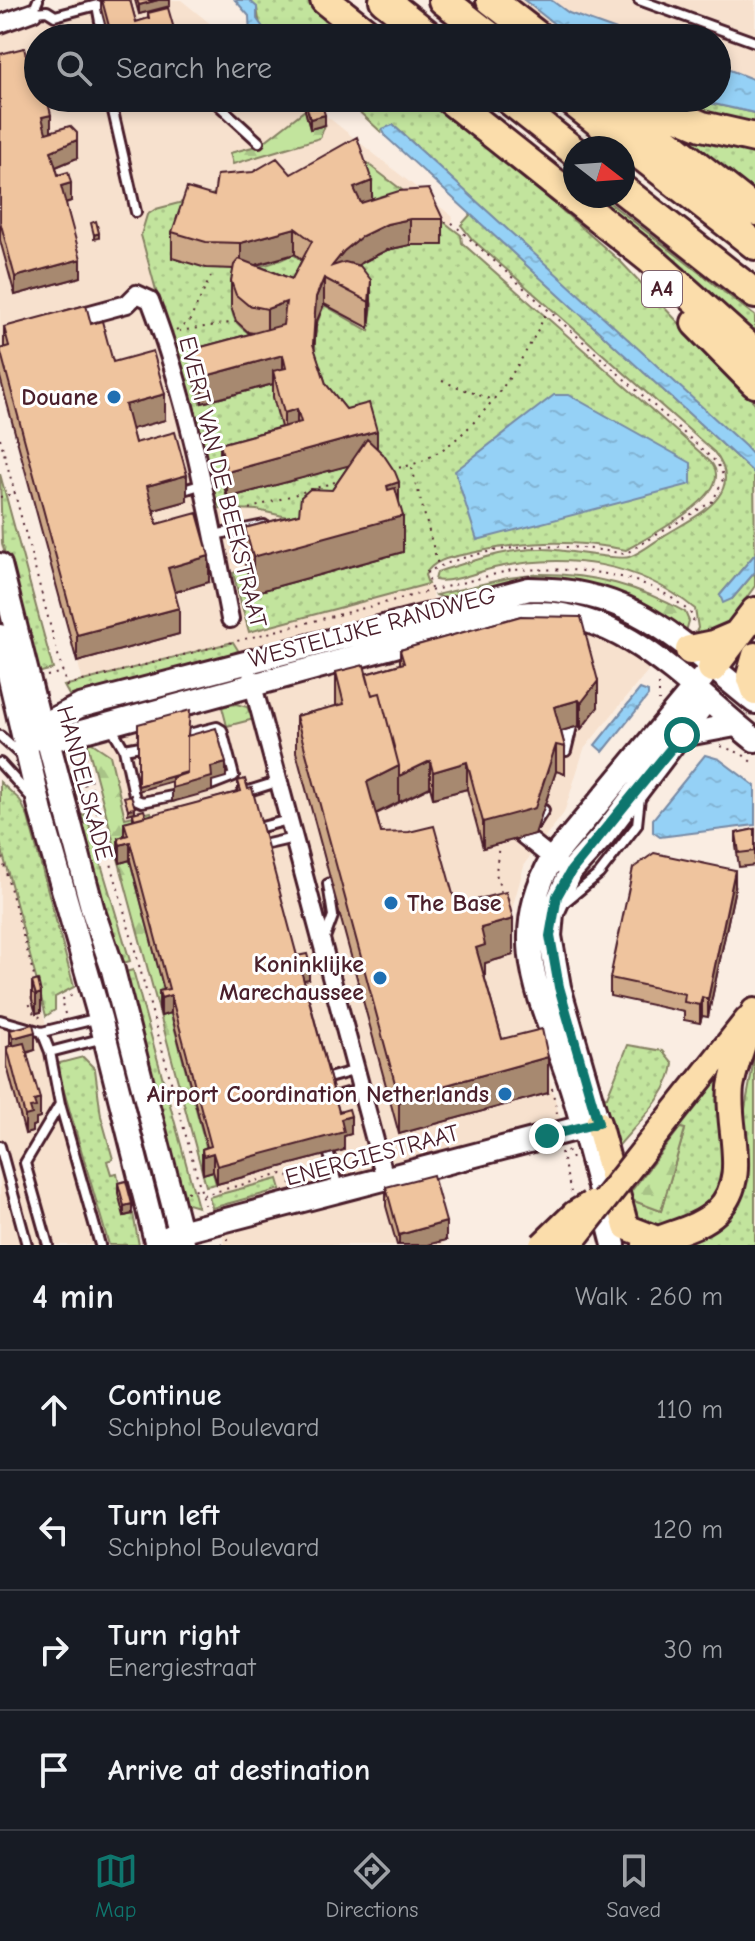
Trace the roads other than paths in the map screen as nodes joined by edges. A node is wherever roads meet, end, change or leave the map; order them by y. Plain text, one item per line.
1 (109, 0) edge
2 (325, 0) edge
3 (384, 0) edge
4 (443, 0) edge
5 (491, 0) edge
6 (639, 0) edge
7 (97, 5) junction
8 (35, 6) edge
9 (0, 24) edge
10 (100, 24) edge
11 (355, 24) edge
12 (414, 24) edge
13 (474, 24) edge
14 (522, 24) edge
15 (705, 24) edge
16 (731, 33) edge
17 (755, 42) edge
18 (113, 112) edge
19 (226, 112) edge
20 (466, 112) edge
21 (525, 112) edge
22 (586, 112) edge
23 (630, 112) edge
24 (669, 112) edge
25 (755, 138) edge
26 (259, 142) dead end
27 (563, 142) edge
28 (563, 190) edge
29 (635, 199) edge
30 (582, 208) edge
31 (586, 208) edge
32 (755, 211) edge
33 (136, 212) dead end
34 (755, 245) edge
35 (755, 294) edge
36 (56, 323) edge
37 (755, 353) edge
38 (755, 383) edge
39 (203, 484) junction
40 (184, 490) edge
41 (272, 525) edge
42 (213, 528) junction
43 (0, 565) edge
44 (755, 612) edge
45 (230, 619) road end
46 (0, 636) edge
47 (247, 662) junction
48 (726, 668) edge
49 (670, 670) junction
50 (31, 680) junction
51 (253, 686) junction
52 (755, 693) edge
53 (755, 702) edge
54 (73, 709) junction
55 (673, 710) junction
56 (110, 724) junction
57 (186, 724) edge
58 (735, 725) junction
59 (38, 733) junction
60 (682, 735) junction
61 (0, 736) edge
62 (181, 736) junction
63 (169, 739) edge
64 (755, 740) edge
65 (157, 742) edge
66 (124, 749) junction
67 (566, 751) edge
68 (548, 756) edge
69 (0, 763) edge
70 (31, 763) junction
71 (68, 772) junction
72 (277, 782) junction
73 (211, 785) edge
74 (641, 787) junction
75 (234, 795) edge
76 (172, 796) edge
77 (542, 799) edge
78 (544, 810) edge
79 (41, 812) junction
80 (288, 820) junction
81 (511, 822) junction
82 (244, 831) edge
83 (294, 838) junction
84 (248, 848) edge
85 (561, 865) junction
86 (352, 876) edge
87 (552, 913) junction
88 (323, 943) junction
89 (530, 960) junction
90 (559, 987) junction
91 (755, 1010) edge
92 (0, 1020) edge
93 (126, 1022) junction
94 (102, 1028) junction
95 (42, 1032) junction
96 (50, 1052) junction
97 (357, 1070) junction
98 (308, 1084) edge
99 (362, 1089) junction
100 (313, 1103) edge
101 (60, 1104) junction
102 (590, 1125) junction
103 (0, 1146) edge
104 (329, 1154) dead end
105 (385, 1178) junction
106 (338, 1191) junction
107 (610, 1193) junction
108 (171, 1242) edge
109 (651, 1242) edge
110 (27, 1245) edge
111 (48, 1245) edge
112 (100, 1245) edge
113 (542, 1245) edge
114 (569, 1245) edge
115 (614, 1245) edge

1 - 7 lane
2 - 11 highway
3 - 12 highway
4 - 13 highway
5 - 14 highway
6 - 15 lane
7 - 8 lane
7 - 10 lane
8 - 9 street
16 - 17 lane
18 - 33 lane
19 - 26 lane
20 - 28 highway, A4
21 - 27 highway
22 - 34 highway
23 - 32 highway
24 - 25 highway
29 - 35 highway, A4
30 - 38 highway, A4
31 - 37 highway, A4
36 - 39 street, EVERT VAN DE BEEKSTRAAT
39 - 40 lane
39 - 42 street, EVERT VAN DE BEEKSTRAAT
41 - 42 lane
42 - 45 street, EVERT VAN DE BEEKSTRAAT
43 - 50 street, HANDELSKADE
44 - 48 highway
46 - 59 street, HANDELSKADE
47 - 48 street, WESTELIJKE RANDWEG
47 - 51 street, EVERT VAN DE BEEKSTRAAT
47 - 54 street, WESTELIJKE RANDWEG
48 - 49 street, WESTELIJKE RANDWEG
48 - 52 main road
48 - 53 street, WESTELIJKE RANDWEG
48 - 55 street
48 - 58 street, WESTELIJKE RANDWEG
48 - 60 street
49 - 51 street, WESTELIJKE RANDWEG
49 - 55 street
50 - 54 street
50 - 59 street, HANDELSKADE
51 - 56 street, WESTELIJKE RANDWEG
51 - 72 street, EVERT VAN DE BEEKSTRAAT
54 - 59 street, WESTELIJKE RANDWEG
55 - 85 street
56 - 59 street, WESTELIJKE RANDWEG
56 - 66 lane
57 - 62 lane
58 - 60 street
58 - 64 street, WESTELIJKE RANDWEG
59 - 70 street, HANDELSKADE
59 - 71 street, HANDELSKADE
60 - 74 street
61 - 70 lane
62 - 63 lane
62 - 73 lane
65 - 66 lane
66 - 76 lane
67 - 68 lane
69 - 79 lane
70 - 71 lane
70 - 79 street, HANDELSKADE
71 - 93 street, HANDELSKADE
72 - 75 lane
72 - 80 street, EVERT VAN DE BEEKSTRAAT
74 - 85 street
74 - 87 lane
77 - 81 lane
78 - 81 lane
79 - 94 street, HANDELSKADE
80 - 82 lane
80 - 83 street, EVERT VAN DE BEEKSTRAAT
81 - 85 street
83 - 84 lane
83 - 88 street, EVERT VAN DE BEEKSTRAAT
85 - 87 street
85 - 89 street
86 - 88 lane
87 - 90 street
88 - 97 street, EVERT VAN DE BEEKSTRAAT
89 - 90 lane
89 - 102 street
90 - 102 street
91 - 107 main road, bridge
91 - 109 main road
92 - 95 lane
93 - 94 street
93 - 108 street, HANDELSKADE
94 - 95 lane
94 - 96 lane
94 - 108 street, HANDELSKADE
95 - 96 lane
96 - 101 lane
97 - 98 lane
97 - 99 street, EVERT VAN DE BEEKSTRAAT
99 - 100 lane
99 - 105 street, EVERT VAN DE BEEKSTRAAT
101 - 111 lane
101 - 112 lane
102 - 105 street, ENERGIESTRAAT
102 - 109 main road
102 - 115 street
103 - 110 lane
104 - 106 lane
105 - 106 street, ENERGIESTRAAT
106 - 108 street, ENERGIESTRAAT
107 - 113 main road, bridge
107 - 114 main road, bridge

